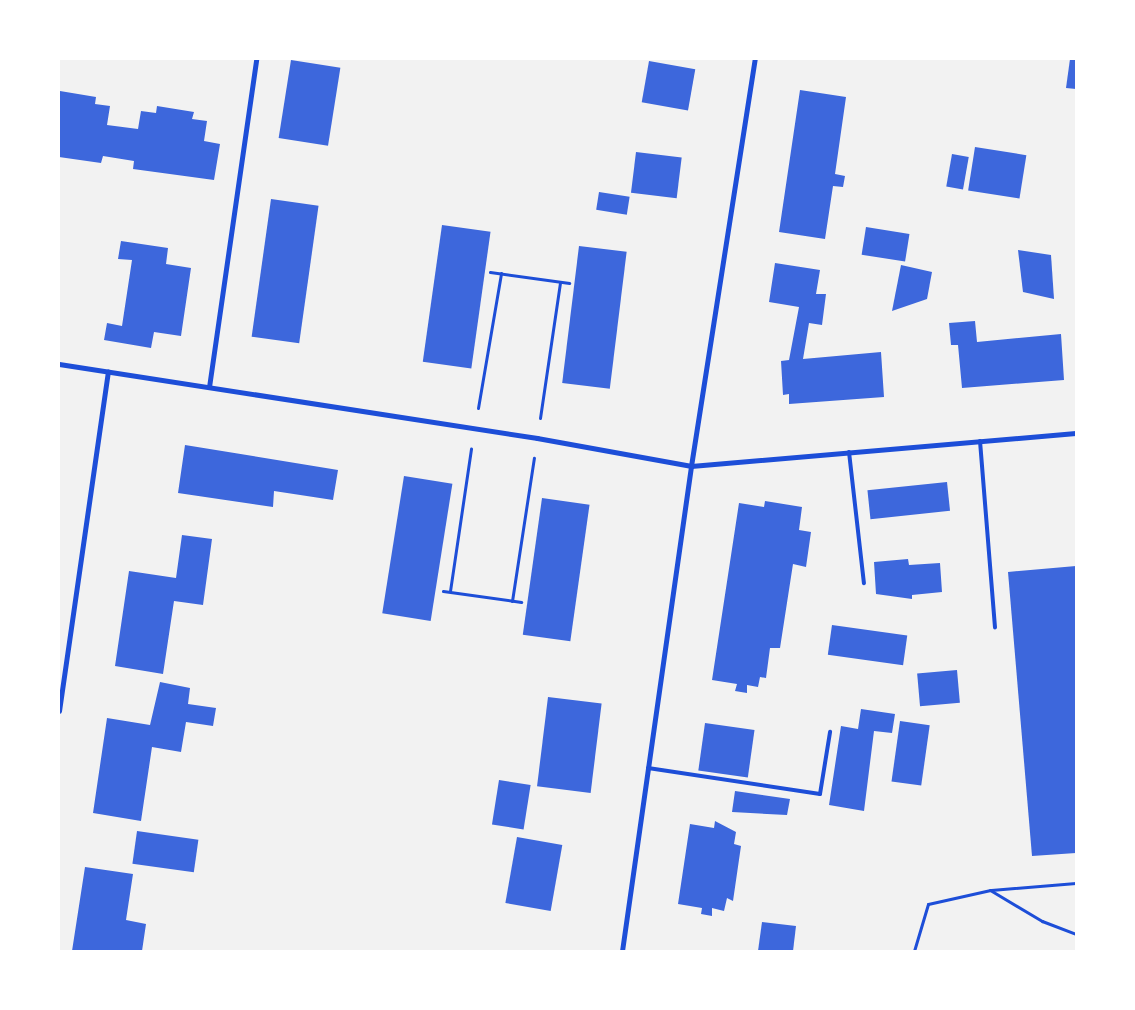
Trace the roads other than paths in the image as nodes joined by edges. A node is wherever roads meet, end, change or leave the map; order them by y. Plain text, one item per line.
1 (256, 59) edge
2 (755, 59) edge
3 (59, 364) edge
4 (108, 372) junction
5 (209, 387) junction
6 (1076, 433) edge
7 (980, 441) junction
8 (849, 452) junction
9 (691, 466) junction
10 (864, 583) dead end
11 (995, 627) dead end
12 (59, 711) edge
13 (830, 732) dead end
14 (648, 768) junction
15 (622, 951) edge

1 - 5 street
2 - 9 street
3 - 4 street
4 - 5 street
4 - 12 street
5 - 9 street
6 - 7 street
7 - 8 street
7 - 11 lane
8 - 9 street
8 - 10 lane
9 - 14 street
13 - 14 lane
14 - 15 street

